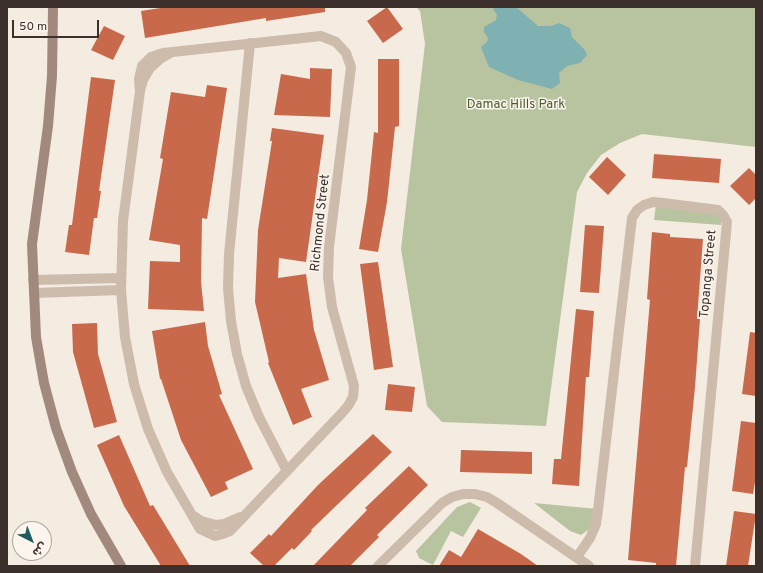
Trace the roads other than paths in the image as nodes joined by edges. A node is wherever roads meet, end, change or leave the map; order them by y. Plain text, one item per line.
1 (53, 7) edge
2 (250, 43) junction
3 (121, 278) junction
4 (33, 280) junction
5 (121, 290) junction
6 (34, 293) junction
7 (287, 470) junction
8 (576, 557) junction
9 (384, 564) edge
10 (121, 566) edge
11 (589, 566) edge
12 (695, 566) edge

1 - 4 street
2 - 3 street, Richmond Street
2 - 7 street
2 - 7 street, Richmond Street
3 - 4 street
3 - 5 street, Richmond Street
4 - 6 street
5 - 6 street
5 - 7 street, Richmond Street
6 - 10 street
8 - 9 street
8 - 11 street
8 - 12 street, Topanga Street

